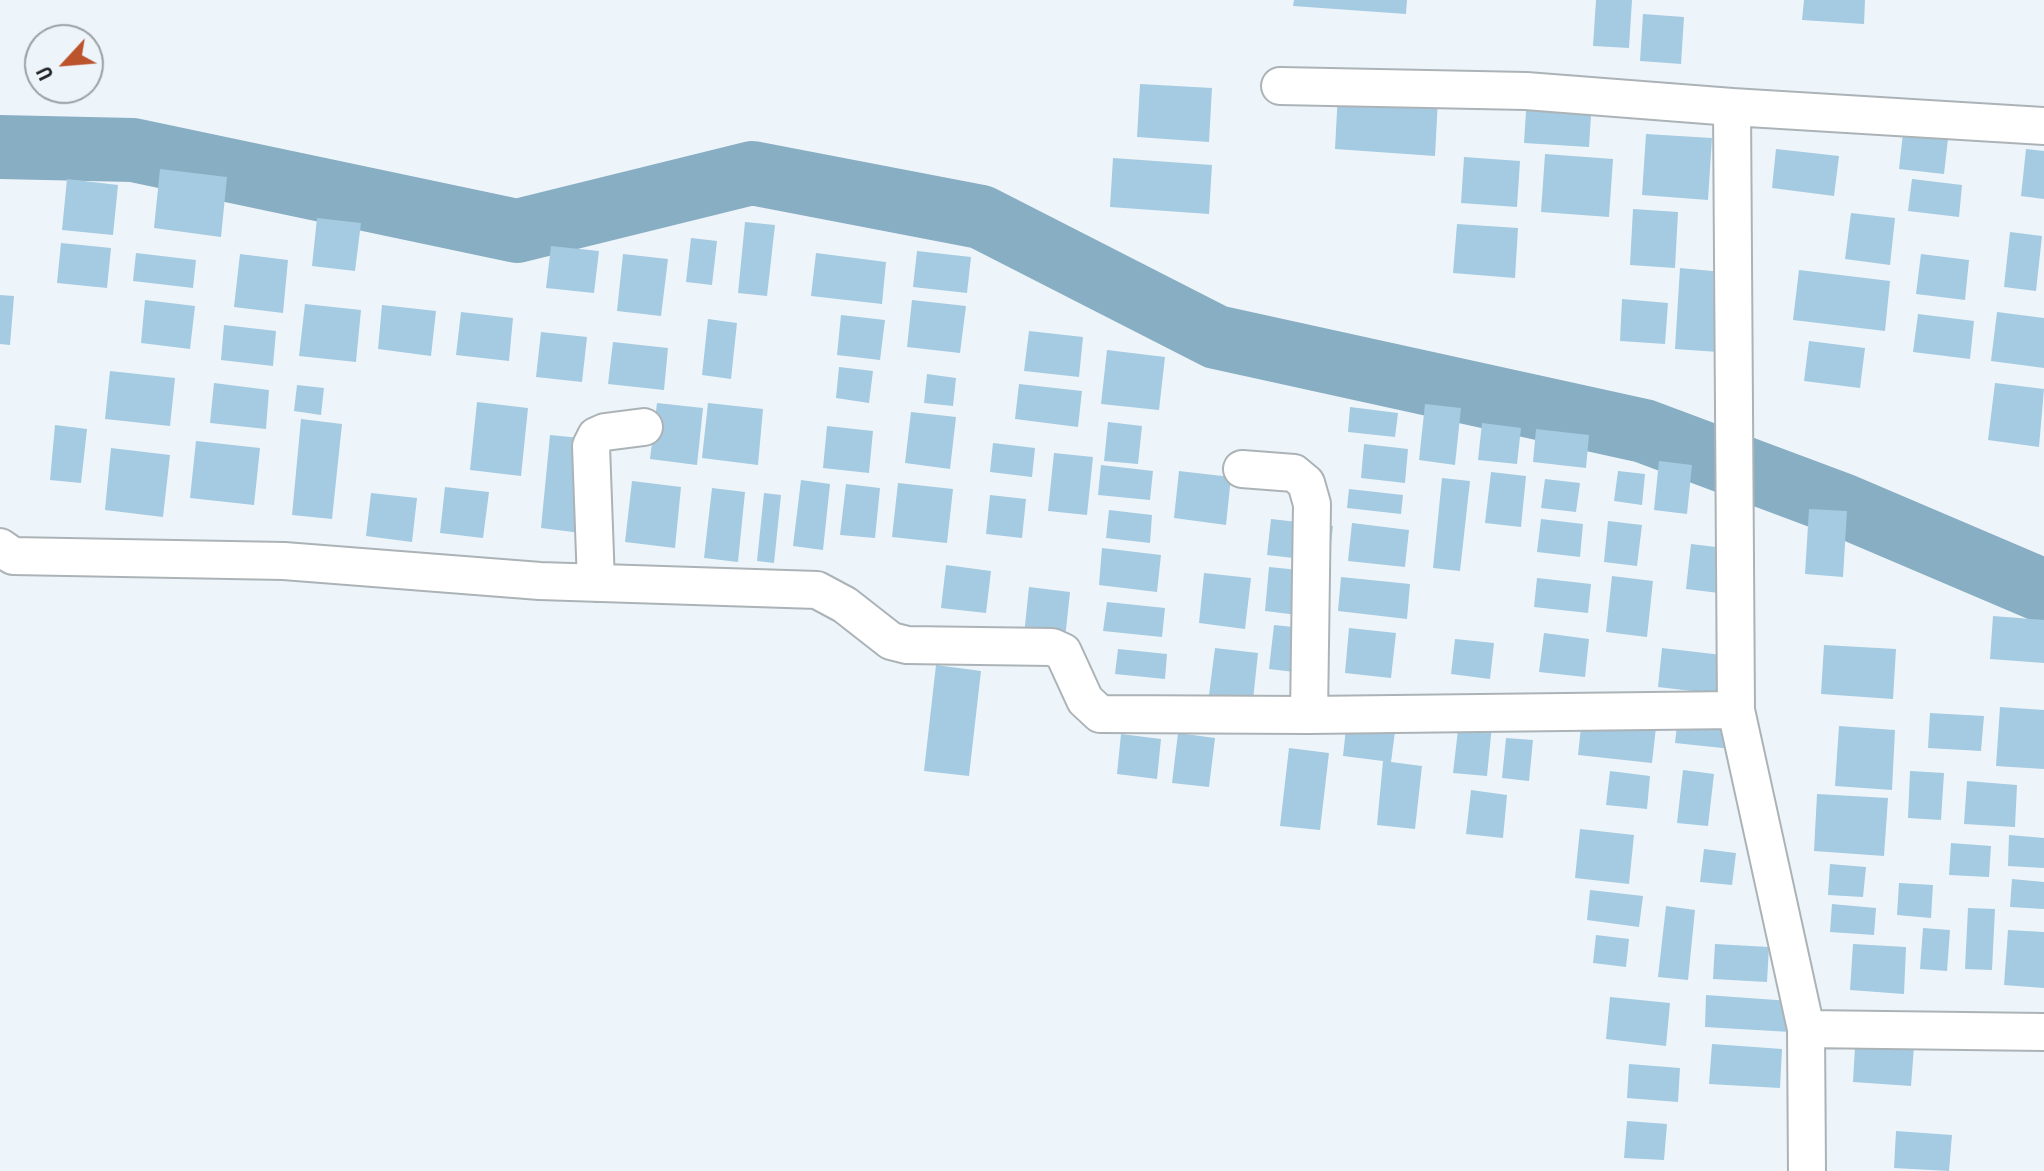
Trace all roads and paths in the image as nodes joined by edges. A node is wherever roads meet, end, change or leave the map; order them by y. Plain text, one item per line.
1 (1280, 86) dead end
2 (1732, 107) junction
3 (2044, 126) edge
4 (644, 427) dead end
5 (1242, 469) dead end
6 (0, 547) edge
7 (596, 583) junction
8 (1736, 710) junction
9 (1309, 715) junction
10 (1806, 1029) junction
11 (2044, 1032) edge
12 (1807, 1171) edge

1 - 2 street
2 - 3 street
2 - 8 street
4 - 7 street
5 - 9 street
6 - 7 street
7 - 9 street
8 - 9 street
8 - 10 street
10 - 11 street
10 - 12 street

